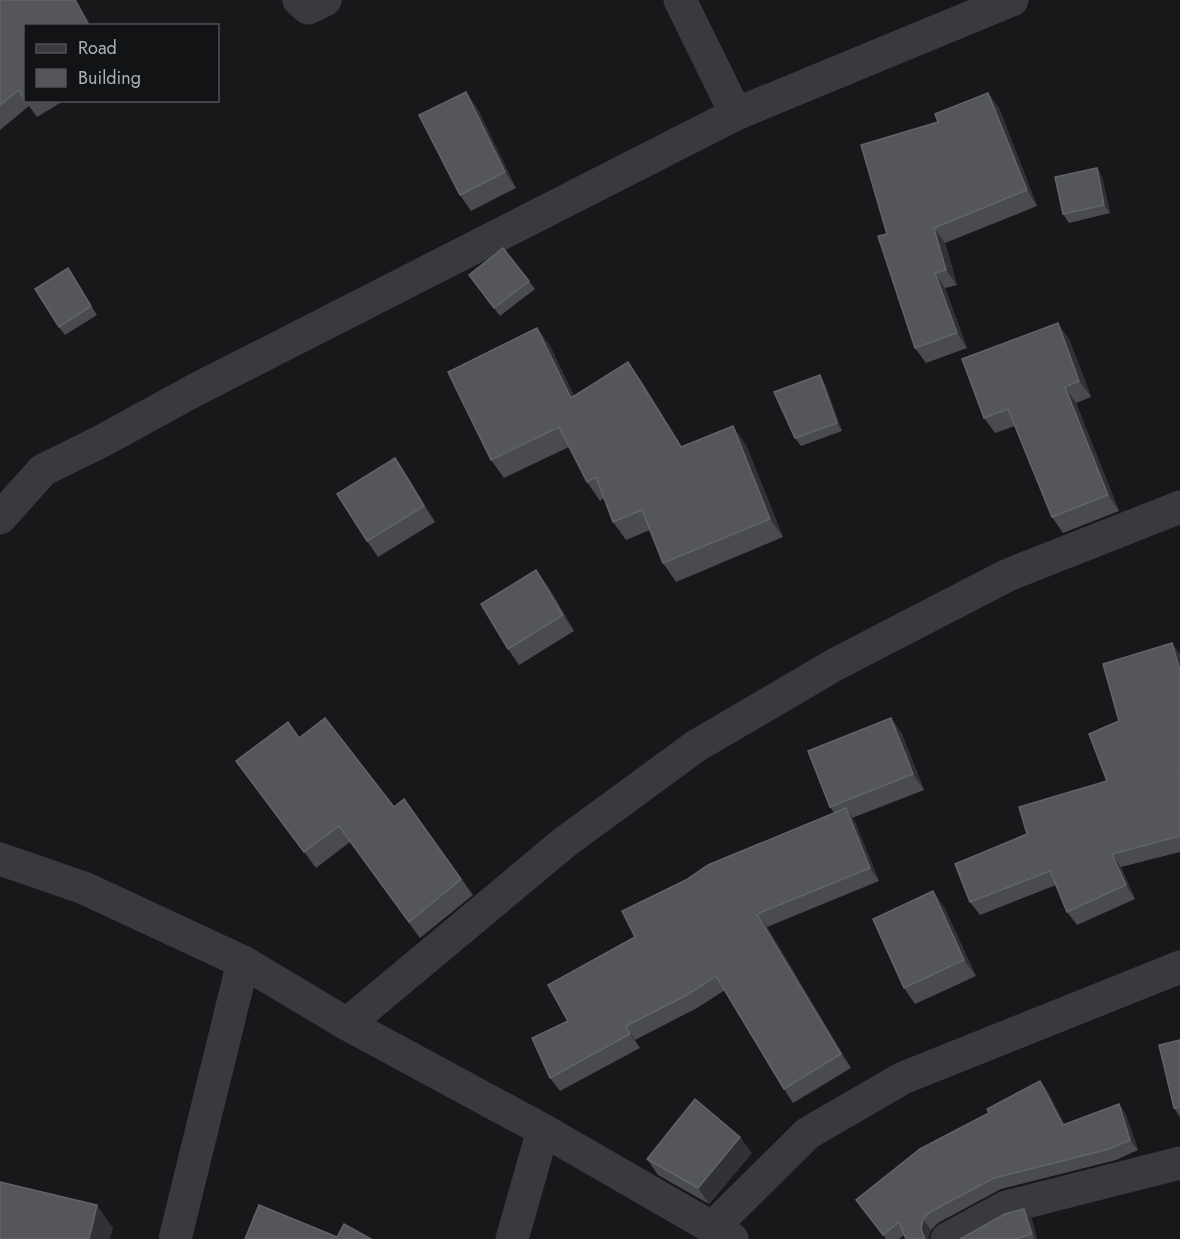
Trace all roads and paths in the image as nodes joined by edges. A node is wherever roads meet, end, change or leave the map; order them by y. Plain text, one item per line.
1 (299, 0) edge
2 (325, 0) edge
3 (680, 0) edge
4 (1012, 0) edge
5 (735, 114) junction
6 (1180, 507) edge
7 (0, 518) edge
8 (0, 859) edge
9 (243, 962) junction
10 (1180, 967) edge
11 (347, 1024) junction
12 (543, 1130) junction
13 (1180, 1163) edge
14 (722, 1233) edge
15 (175, 1239) edge
16 (512, 1239) edge
17 (947, 1239) edge

1 - 2 street
3 - 5 street
4 - 5 street
5 - 7 street
6 - 11 street
8 - 9 street
9 - 11 street
9 - 15 street
10 - 14 street
11 - 12 street
12 - 14 street
12 - 16 street
13 - 17 street

